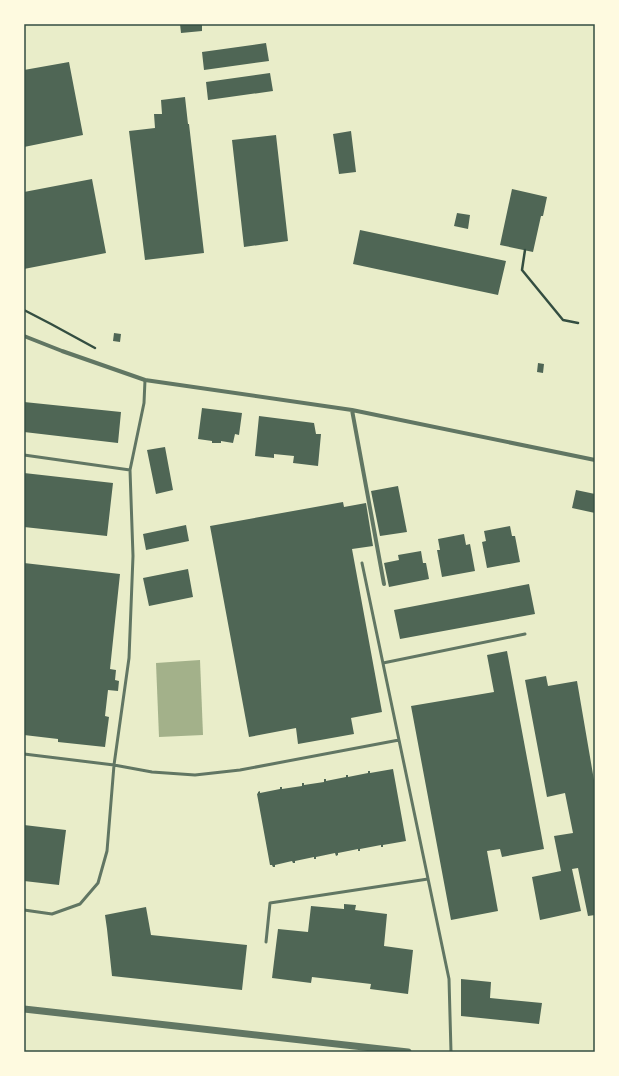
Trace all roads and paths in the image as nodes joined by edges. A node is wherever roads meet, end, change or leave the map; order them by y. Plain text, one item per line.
1 (525, 250) dead end
2 (24, 310) edge
3 (578, 323) dead end
4 (24, 336) edge
5 (102, 365) junction
6 (145, 380) junction
7 (352, 410) junction
8 (24, 455) edge
9 (595, 460) edge
10 (130, 470) junction
11 (362, 563) dead end
12 (384, 584) dead end
13 (525, 634) dead end
14 (383, 663) junction
15 (399, 740) junction
16 (24, 754) edge
17 (114, 764) junction
18 (428, 880) junction
19 (24, 910) edge
20 (266, 942) dead end
21 (24, 1009) edge
22 (380, 1050) edge
23 (408, 1052) edge
24 (451, 1052) edge

1 - 3 path
2 - 5 path
4 - 5 street
5 - 6 street
6 - 7 street
6 - 10 lane
7 - 9 street
7 - 12 street
8 - 10 lane
10 - 17 lane
11 - 14 lane
13 - 14 lane
14 - 15 lane
15 - 17 lane
15 - 18 lane
16 - 17 lane
17 - 19 lane
18 - 20 lane
18 - 24 lane
21 - 22 street
22 - 23 street

